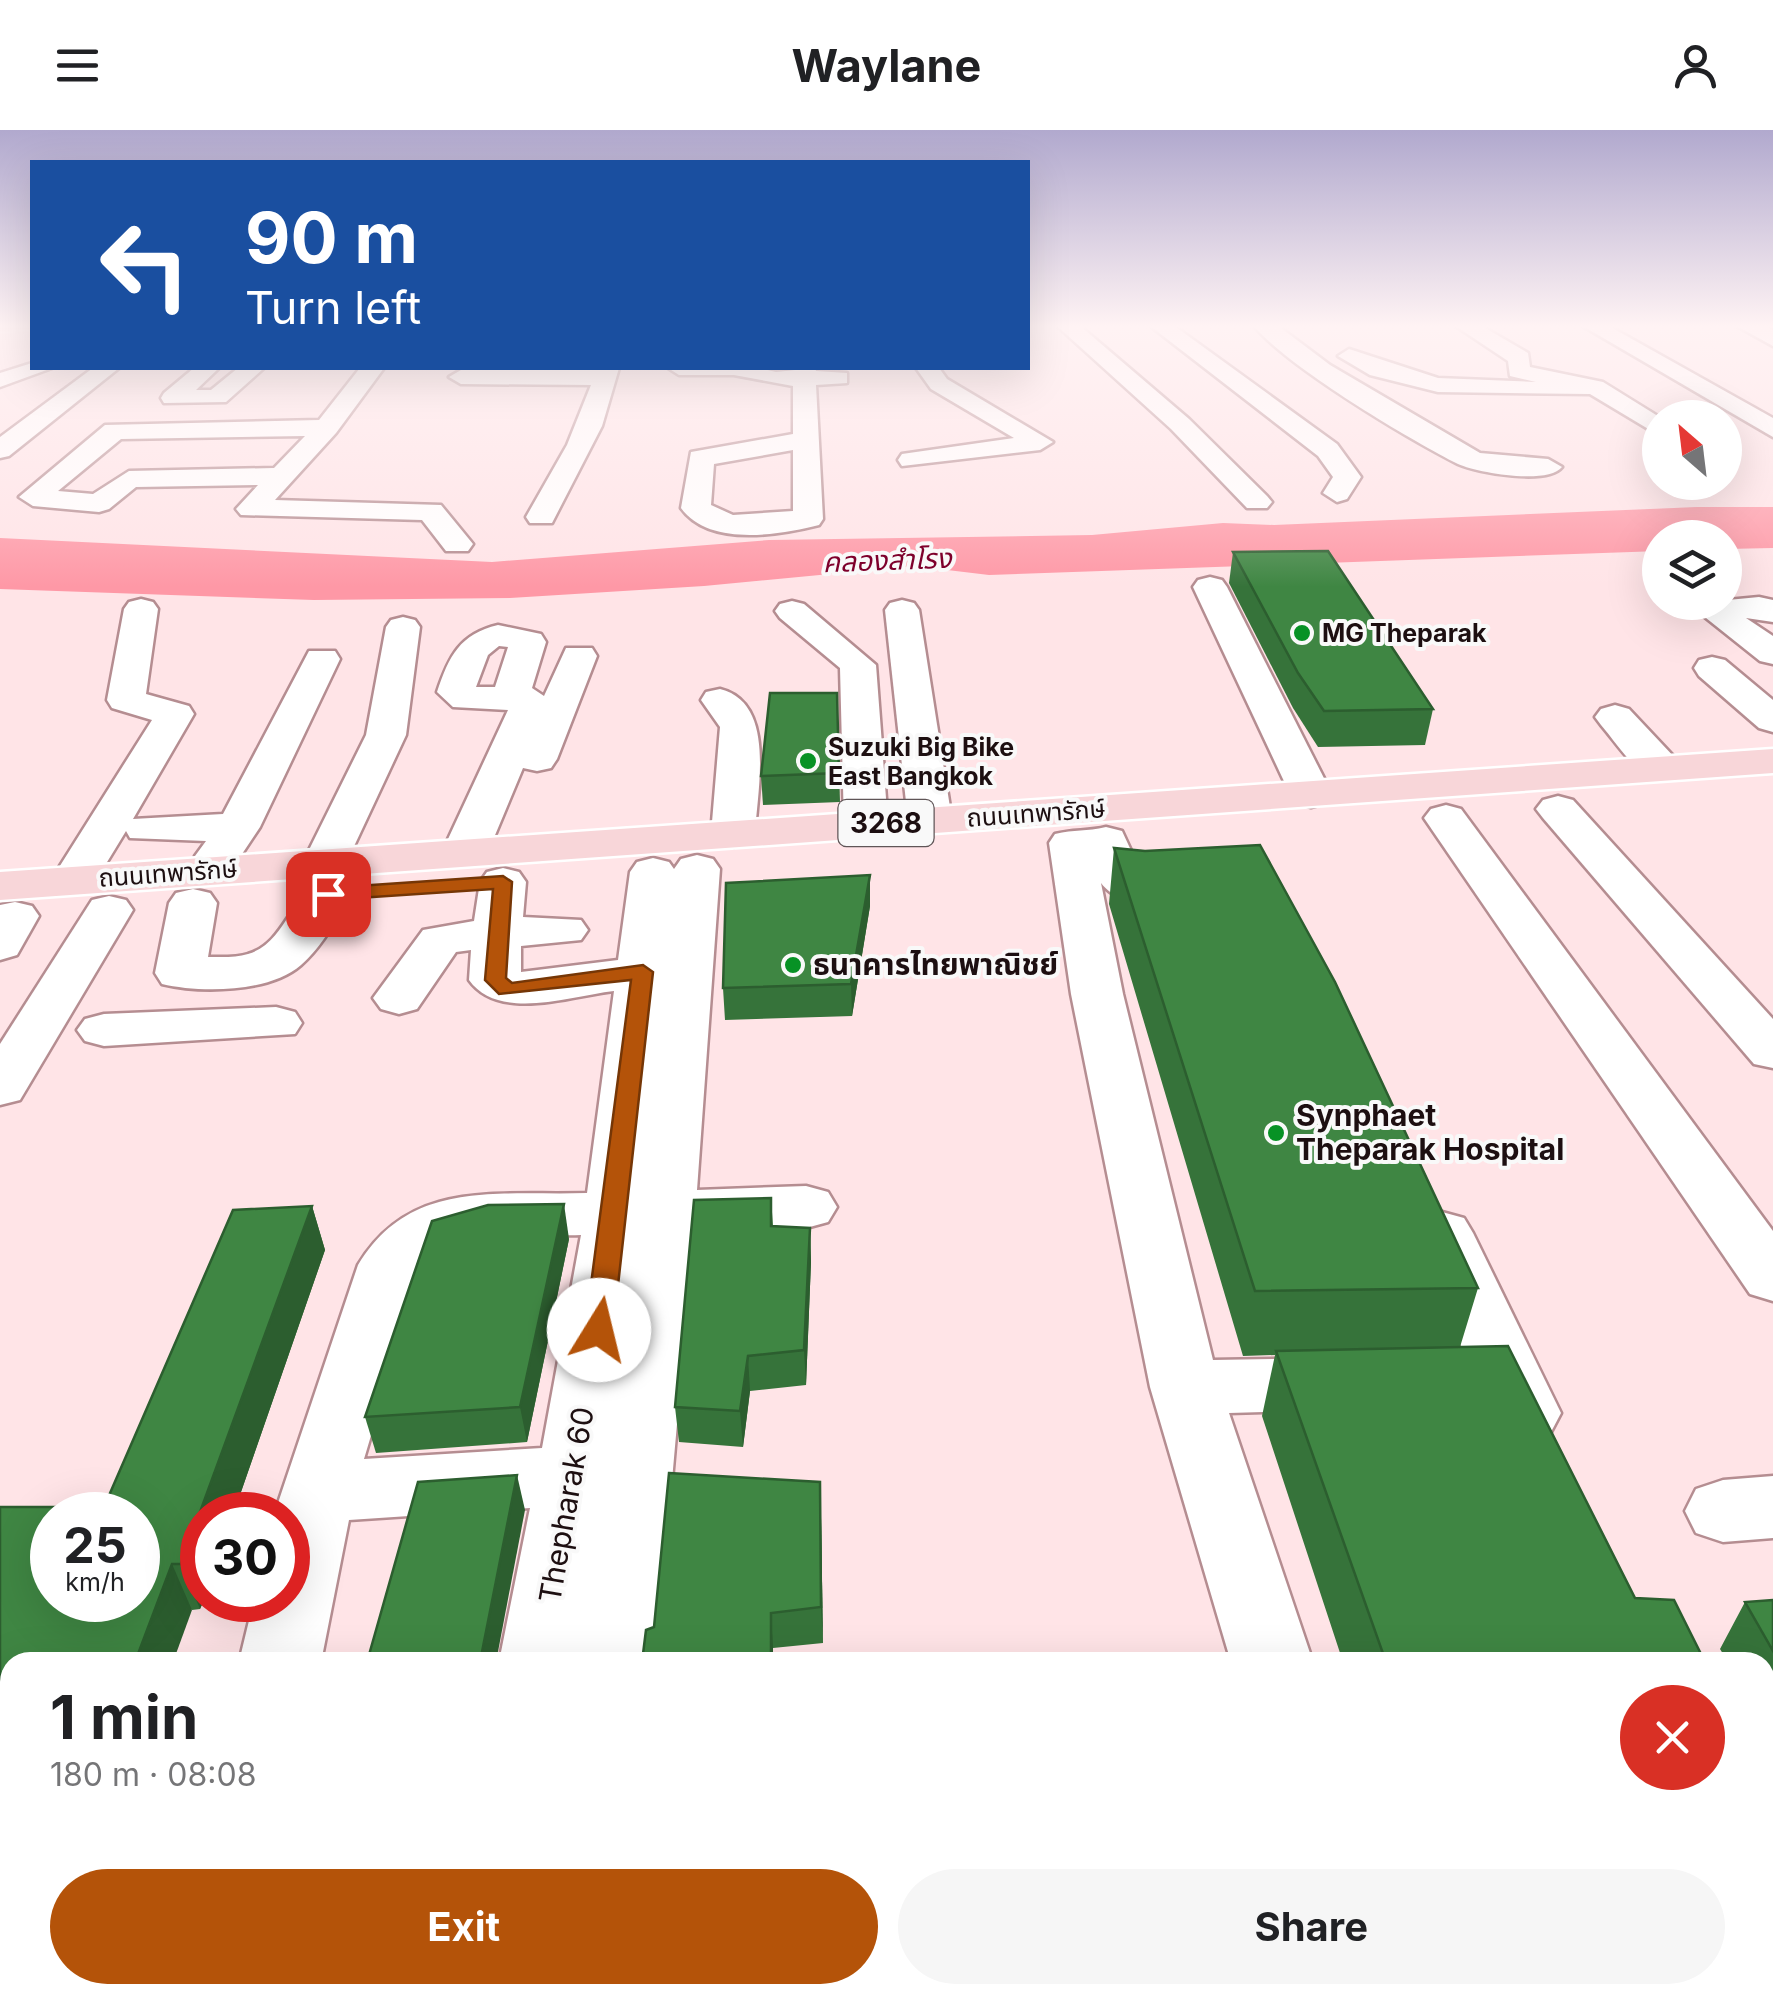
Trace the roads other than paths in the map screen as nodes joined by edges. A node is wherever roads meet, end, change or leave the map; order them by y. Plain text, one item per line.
1 (49, 412) edge
2 (201, 412) edge
3 (339, 412) edge
4 (593, 412) edge
5 (805, 412) edge
6 (989, 412) edge
7 (1167, 412) edge
8 (1277, 412) edge
9 (1394, 412) edge
10 (1437, 412) edge
11 (1744, 412) edge
12 (327, 428) junction
13 (184, 429) junction
14 (1422, 429) junction
15 (1773, 429) edge
16 (806, 440) junction
17 (754, 449) junction
18 (0, 450) edge
19 (912, 460) dead end
20 (1548, 467) dead end
21 (282, 476) junction
22 (129, 479) junction
23 (1338, 493) dead end
24 (1257, 502) dead end
25 (754, 504) junction
26 (540, 517) dead end
27 (457, 544) dead end
28 (1210, 587) dead end
29 (141, 609) dead end
30 (792, 610) dead end
31 (902, 610) dead end
32 (1773, 612) edge
33 (402, 627) dead end
34 (1773, 652) edge
35 (579, 656) dead end
36 (322, 660) dead end
37 (1712, 668) dead end
38 (511, 696) dead end
39 (720, 700) dead end
40 (1615, 717) dead end
41 (1773, 720) edge
42 (1773, 762) edge
43 (1662, 769) junction
44 (1311, 794) junction
45 (1773, 795) edge
46 (1558, 809) junction
47 (1446, 818) junction
48 (930, 820) junction
49 (866, 825) junction
50 (238, 827) junction
51 (146, 829) dead end
52 (1089, 842) junction
53 (694, 858) junction
54 (489, 861) junction
55 (328, 878) junction
56 (1223, 878) edge
57 (200, 887) junction
58 (92, 895) junction
59 (4, 916) edge
60 (564, 930) dead end
61 (497, 932) junction
62 (180, 972) junction
63 (643, 972) junction
64 (399, 998) dead end
65 (276, 1023) dead end
66 (159, 1028) junction
67 (104, 1030) dead end
68 (1773, 1052) edge
69 (0, 1088) edge
70 (652, 1098) junction
71 (1419, 1184) edge
72 (806, 1207) dead end
73 (638, 1210) junction
74 (1773, 1278) edge
75 (1453, 1382) junction
76 (1185, 1387) junction
77 (1552, 1465) edge
78 (603, 1473) junction
79 (707, 1478) edge
80 (317, 1492) junction
81 (282, 1652) edge
82 (543, 1652) edge
83 (613, 1652) edge
84 (1269, 1652) edge

1 - 18 street
2 - 13 street
3 - 12 street
4 - 26 street
5 - 16 street
6 - 19 street
7 - 24 street
8 - 23 street
9 - 14 street
10 - 14 street
11 - 15 street
12 - 13 street
12 - 21 street
13 - 22 street
13 - 22 street
14 - 20 street
16 - 17 street
16 - 25 street
17 - 25 street
17 - 25 street
21 - 22 street
21 - 27 street
28 - 44 street
29 - 58 street
30 - 49 street
31 - 48 street
32 - 34 street
33 - 55 street
35 - 54 street
36 - 50 street
37 - 41 street
38 - 54 street
39 - 53 street
40 - 43 street
42 - 43 main road, ถนนเทพารักษ์ / 3268
43 - 44 main road, ถนนเทพารักษ์ / 3268
44 - 48 main road, ถนนเทพารักษ์ / 3268
45 - 46 main road, ถนนเทพารักษ์ / 3268
46 - 47 main road, ถนนเทพารักษ์ / 3268
46 - 68 street
47 - 52 main road, ถนนเทพารักษ์ / 3268
47 - 74 street
48 - 49 main road, ถนนเทพารักษ์ / 3268
49 - 53 main road, ถนนเทพารักษ์ / 3268
50 - 51 street
50 - 57 street
52 - 53 main road, ถนนเทพารักษ์ / 3268
52 - 56 street
52 - 76 street
53 - 54 main road, ถนนเทพารักษ์ / 3268
53 - 54 main road, ถนนเทพารักษ์ / 3268
53 - 63 street, Thepharak 60
53 - 70 street, Thepharak 60
54 - 55 main road, ถนนเทพารักษ์ / 3268
54 - 61 street
55 - 57 main road, ถนนเทพารักษ์ / 3268
55 - 62 street
57 - 58 main road, ถนนเทพารักษ์ / 3268
57 - 62 street
58 - 59 main road, ถนนเทพารักษ์ / 3268
58 - 69 street
60 - 61 street
61 - 63 street
61 - 64 street
62 - 66 street
63 - 70 street, Thepharak 60
65 - 66 street
66 - 67 street
70 - 73 street, Thepharak 60
71 - 75 street
72 - 73 street
73 - 78 street, Thepharak 60
73 - 80 street
75 - 76 street
75 - 77 street
76 - 84 street
78 - 79 street
78 - 80 street
78 - 82 street, Thepharak 60
78 - 83 street, Thepharak 60
80 - 81 street

